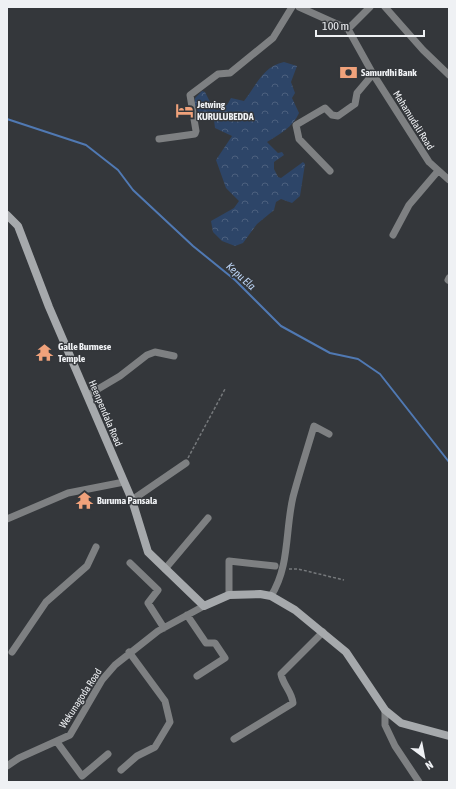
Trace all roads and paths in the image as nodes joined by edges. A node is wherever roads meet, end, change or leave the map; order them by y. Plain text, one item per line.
1 (292, 7) edge
2 (299, 7) edge
3 (370, 7) edge
4 (385, 7) edge
5 (348, 29) junction
6 (373, 74) junction
7 (449, 75) edge
8 (159, 139) dead end
9 (330, 171) dead end
10 (438, 171) junction
11 (449, 180) edge
12 (7, 215) edge
13 (393, 235) dead end
14 (174, 356) dead end
15 (225, 389) dead end
16 (88, 395) junction
17 (329, 434) dead end
18 (186, 463) joint
19 (124, 482) junction
20 (132, 500) junction
21 (208, 518) dead end
22 (7, 519) edge
23 (96, 547) dead end
24 (130, 563) dead end
25 (275, 566) dead end
26 (165, 568) junction
27 (284, 569) junction
28 (344, 580) dead end
29 (229, 595) junction
30 (271, 596) junction
31 (204, 606) junction
32 (187, 615) junction
33 (164, 628) junction
34 (323, 632) junction
35 (12, 652) dead end
36 (129, 652) junction
37 (197, 676) dead end
38 (385, 710) junction
39 (449, 736) edge
40 (234, 739) dead end
41 (57, 742) junction
42 (108, 754) dead end
43 (7, 766) edge
44 (121, 770) dead end
45 (419, 782) edge

1 - 8 street
2 - 5 street
3 - 5 street
4 - 7 street
5 - 6 street, Mahamudali Road
6 - 9 street
6 - 10 street, Mahamudali Road
10 - 11 street, Mahamudali Road
10 - 13 street
12 - 16 street, Heenpendala Road
14 - 16 street
15 - 18 path
16 - 19 street, Heenpendala Road
17 - 27 street
18 - 20 street
19 - 20 street, Heenpendala Road
19 - 22 street
20 - 26 street, Heenpendala Road
21 - 26 street
23 - 35 street
24 - 33 street
25 - 29 street
26 - 31 street, Heenpendala Road
27 - 28 path
27 - 30 street
29 - 30 street
29 - 31 street
30 - 34 street
31 - 32 street, Wekunagoda Road
32 - 33 street, Wekunagoda Road
32 - 37 street
33 - 36 street, Wekunagoda Road
34 - 38 street
34 - 40 street
36 - 41 street, Wekunagoda Road
36 - 44 street
38 - 39 street
38 - 45 street
41 - 42 street
41 - 43 street, Wekunagoda Road

